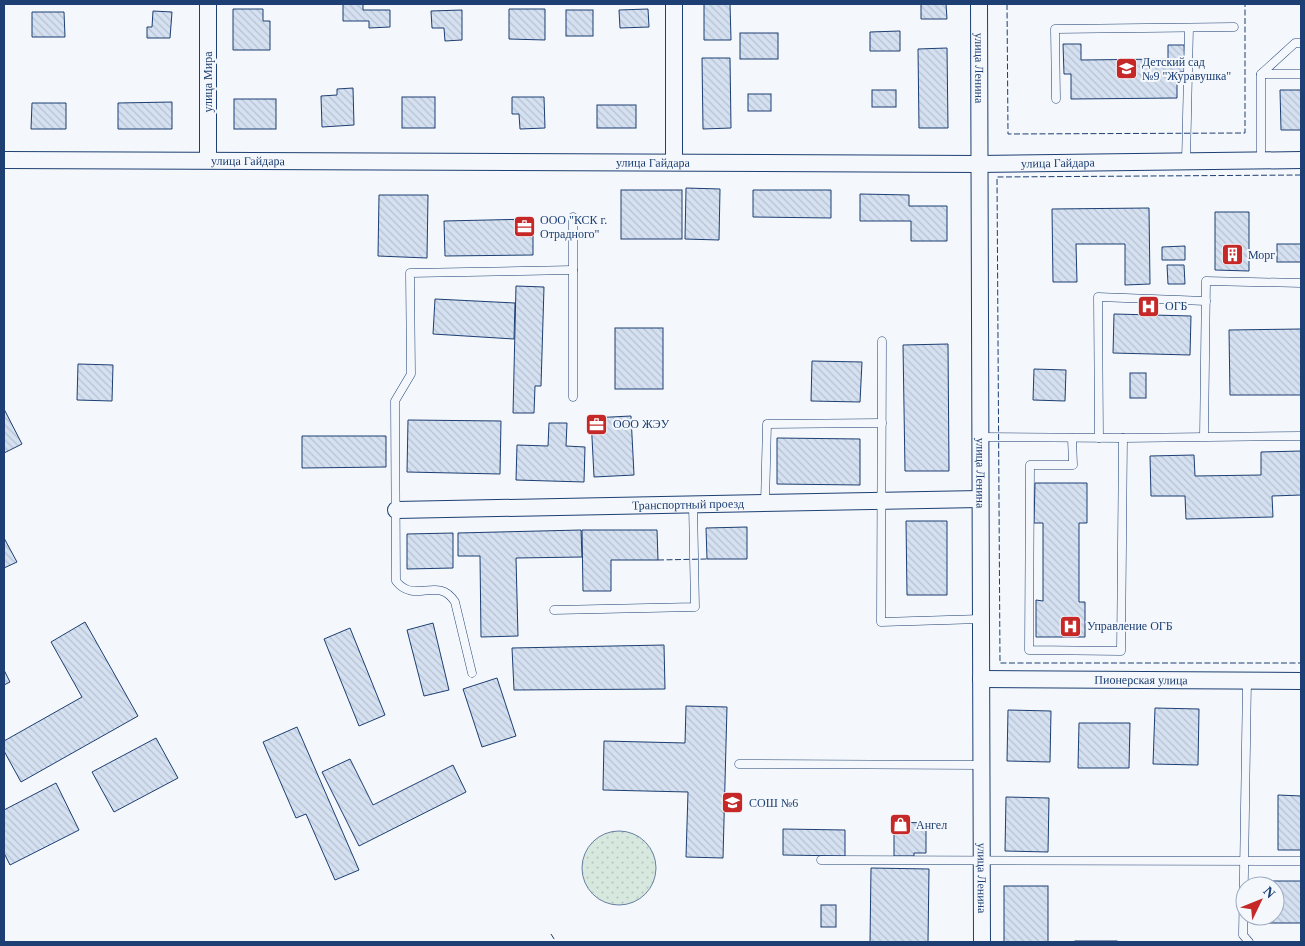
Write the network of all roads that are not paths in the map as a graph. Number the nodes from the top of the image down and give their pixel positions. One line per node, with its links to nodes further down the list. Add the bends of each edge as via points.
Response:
1 (208, 4): 10 (street, улица Мира)
2 (674, 4): 15 (street)
3 (979, 4): 16 (street, улица Ленина)
4 (1234, 27): 5 (lane)
5 (1189, 28): 9 (lane, via 1055,29); 14 (lane)
6 (1301, 43): 7 (lane, via 1295,43)
7 (1261, 74): 8 (lane); 12 (lane)
8 (1301, 74)
9 (1056, 99)
10 (208, 159): 11 (street, улица Гайдара); 15 (street, улица Гайдара)
11 (4, 160)
12 (1261, 160): 13 (street, улица Гайдара); 14 (street, улица Гайдара)
13 (1301, 160)
14 (1186, 161): 16 (street, улица Гайдара)
15 (674, 162): 16 (street, улица Гайдара)
16 (978, 164): 26 (street, улица Ленина)
17 (572, 217): 18 (lane)
18 (573, 270): 22 (lane); 34 (lane, via 410,273 411,374 395,402)
19 (1301, 283): 20 (lane, via 1206,281)
20 (1206, 301): 24 (lane); 28 (lane, via 1098,297)
21 (882, 341): 23 (lane)
22 (573, 397)
23 (882, 423): 31 (lane); 32 (lane, via 767,424)
24 (1204, 436): 25 (lane); 29 (lane)
25 (1301, 436)
26 (980, 437): 27 (lane); 30 (street, улица Ленина)
27 (1072, 438): 28 (lane); 29 (lane, via 1072,465 1030,465 1029,650 1121,651)
28 (1099, 438): 29 (lane)
29 (1123, 438)
30 (980, 499): 31 (street, Транспортный проезд); 36 (street, улица Ленина)
31 (882, 500): 32 (street, Транспортный проезд); 36 (lane, via 880,622)
32 (766, 503): 33 (street, Транспортный проезд)
33 (693, 504): 34 (street, Транспортный проезд); 35 (lane, via 695,607)
34 (396, 510): 37 (lane, via 396,581 402,589 449,593 455,602)
35 (554, 610)
36 (981, 619): 38 (street, улица Ленина)
37 (472, 673)
38 (981, 679): 39 (street, Пионерская улица); 42 (street, улица Ленина)
39 (1247, 680): 40 (street, Пионерская улица); 45 (lane)
40 (1301, 681)
41 (739, 764): 42 (lane)
42 (981, 765): 43 (street, улица Ленина)
43 (982, 859): 44 (lane); 45 (lane); 47 (street, улица Ленина)
44 (821, 860)
45 (1244, 861): 46 (lane); 48 (lane, via 1243,936)
46 (1301, 861)
47 (982, 942)
48 (1248, 942)

